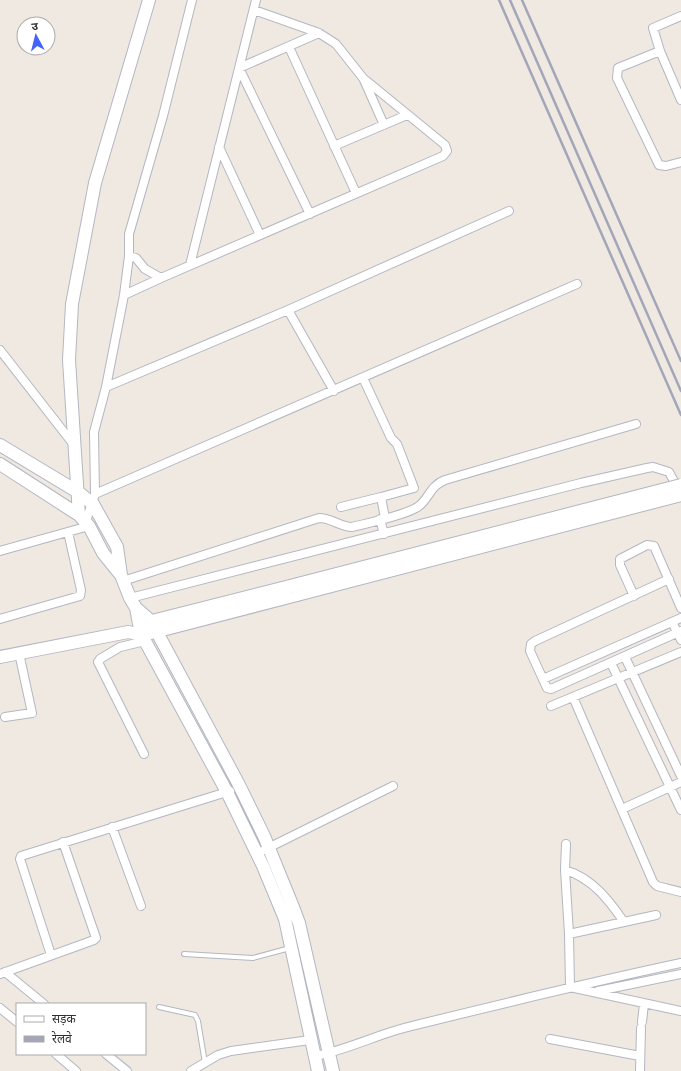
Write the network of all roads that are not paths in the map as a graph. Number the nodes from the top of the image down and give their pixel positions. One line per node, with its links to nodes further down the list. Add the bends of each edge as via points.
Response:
1 (149, 0): 33 (street, via 95,183 72,304 69,360)
2 (192, 0): 21 (street, via 129,234)
3 (256, 0): 4 (street)
4 (254, 10): 6 (street); 9 (street)
5 (681, 16): 8 (street, via 653,28)
6 (319, 33): 7 (street); 10 (street, via 336,44)
7 (290, 47): 9 (street); 14 (street)
8 (660, 51): 11 (street); 16 (street, via 618,68 617,78 659,165)
9 (239, 68): 15 (street); 19 (street)
10 (363, 78): 12 (street); 13 (street)
11 (681, 100)
12 (407, 115): 13 (street); 17 (street, via 445,145 446,153)
13 (384, 125): 14 (street)
14 (334, 146): 17 (street)
15 (219, 147): 20 (street); 22 (street)
16 (681, 162)
17 (356, 193): 19 (street)
18 (510, 211): 26 (street)
19 (310, 214): 20 (street)
20 (260, 235): 22 (street)
21 (129, 256): 23 (street, via 136,258 145,269); 25 (street)
22 (190, 265): 23 (street)
23 (161, 278): 25 (street)
24 (578, 284): 28 (street)
25 (124, 295): 29 (street)
26 (288, 310): 29 (street); 30 (street)
27 (0, 350): 33 (street)
28 (363, 378): 30 (street); 38 (street, via 391,438 397,444 414,488)
29 (106, 387): 39 (street, via 94,432)
30 (334, 391): 39 (street)
31 (636, 424): 41 (street, via 445,480 434,486 419,506)
32 (0, 445): 36 (street)
33 (76, 448): 36 (street)
34 (0, 464): 42 (street)
35 (681, 485): 48 (street, bridge)
36 (78, 492): 39 (street); 42 (street)
37 (681, 496): 44 (street, via 669,472 654,467 646,468); 48 (street, bridge)
38 (381, 497): 40 (street); 41 (street)
39 (94, 499): 42 (street); 46 (street, via 117,547)
40 (340, 507)
41 (382, 518): 44 (street); 46 (street, via 352,527 319,518)
42 (85, 521): 43 (street); 46 (street, via 103,553)
43 (68, 532): 45 (street); 53 (street, via 81,590 80,596)
44 (384, 534): 50 (street)
45 (0, 551)
46 (122, 578): 50 (street)
47 (669, 579): 49 (street); 49 (street, via 654,546 647,545 620,560); 51 (street)
48 (294, 590): 55 (street)
49 (634, 596): 66 (street, via 531,644 530,651)
50 (133, 603): 55 (street); 56 (street)
51 (681, 608)
52 (681, 618): 54 (street)
53 (0, 619)
54 (672, 622): 57 (street); 66 (street)
55 (154, 626): 56 (street); 75 (street)
56 (142, 633): 58 (street); 76 (street)
57 (680, 635): 61 (street)
58 (130, 638): 59 (street); 70 (street, via 98,662)
59 (19, 653): 62 (street); 69 (street, via 32,713)
60 (680, 654): 64 (street)
61 (625, 657): 63 (street); 64 (street)
62 (0, 658)
63 (612, 662): 65 (street); 66 (street, via 551,689 547,688)
64 (632, 672): 65 (street); 71 (street)
65 (619, 678): 67 (street); 74 (street)
66 (543, 680)
67 (572, 697): 68 (street); 77 (street)
68 (551, 706)
69 (5, 717)
70 (144, 754)
71 (681, 776)
72 (681, 782): 74 (street)
73 (392, 786): 82 (street)
74 (670, 787): 77 (street); 78 (street)
75 (241, 788): 76 (street); 82 (street)
76 (227, 792): 79 (street); 83 (street)
77 (622, 809): 85 (street, via 653,882 657,886)
78 (681, 810)
79 (112, 827): 80 (street); 86 (street)
80 (63, 842): 92 (street, via 24,854 20,859); 92 (street, via 97,935 94,940)
81 (566, 844): 84 (street)
82 (269, 848): 83 (street); 106 (street, via 297,916)
83 (257, 853): 90 (street, via 285,919)
84 (565, 870): 88 (street, via 576,873 591,883 610,902); 89 (street)
85 (681, 892)
86 (141, 906)
87 (656, 915): 88 (street)
88 (624, 922): 89 (street)
89 (569, 934): 96 (street)
90 (292, 947): 91 (lane, via 248,958); 105 (street)
91 (184, 954)
92 (51, 955): 94 (street)
93 (681, 963): 96 (street)
94 (2, 973): 98 (street)
95 (681, 974): 97 (street)
96 (570, 987): 97 (street); 106 (street, via 402,1029)
97 (596, 992): 99 (street)
98 (43, 1003)
99 (644, 1004): 102 (street); 110 (street)
100 (159, 1007): 111 (lane, via 195,1015)
101 (0, 1008): 103 (street)
102 (681, 1011)
103 (16, 1021)
104 (550, 1039): 110 (street)
105 (310, 1040): 109 (street); 111 (street, via 231,1051)
106 (329, 1053): 109 (street); 116 (street)
107 (57, 1055): 112 (street)
108 (107, 1055): 113 (street)
109 (315, 1056): 115 (street)
110 (640, 1056): 117 (street)
111 (205, 1063): 114 (street)
112 (76, 1071)
113 (127, 1071)
114 (191, 1071)
115 (318, 1071)
116 (333, 1071)
117 (640, 1071)

